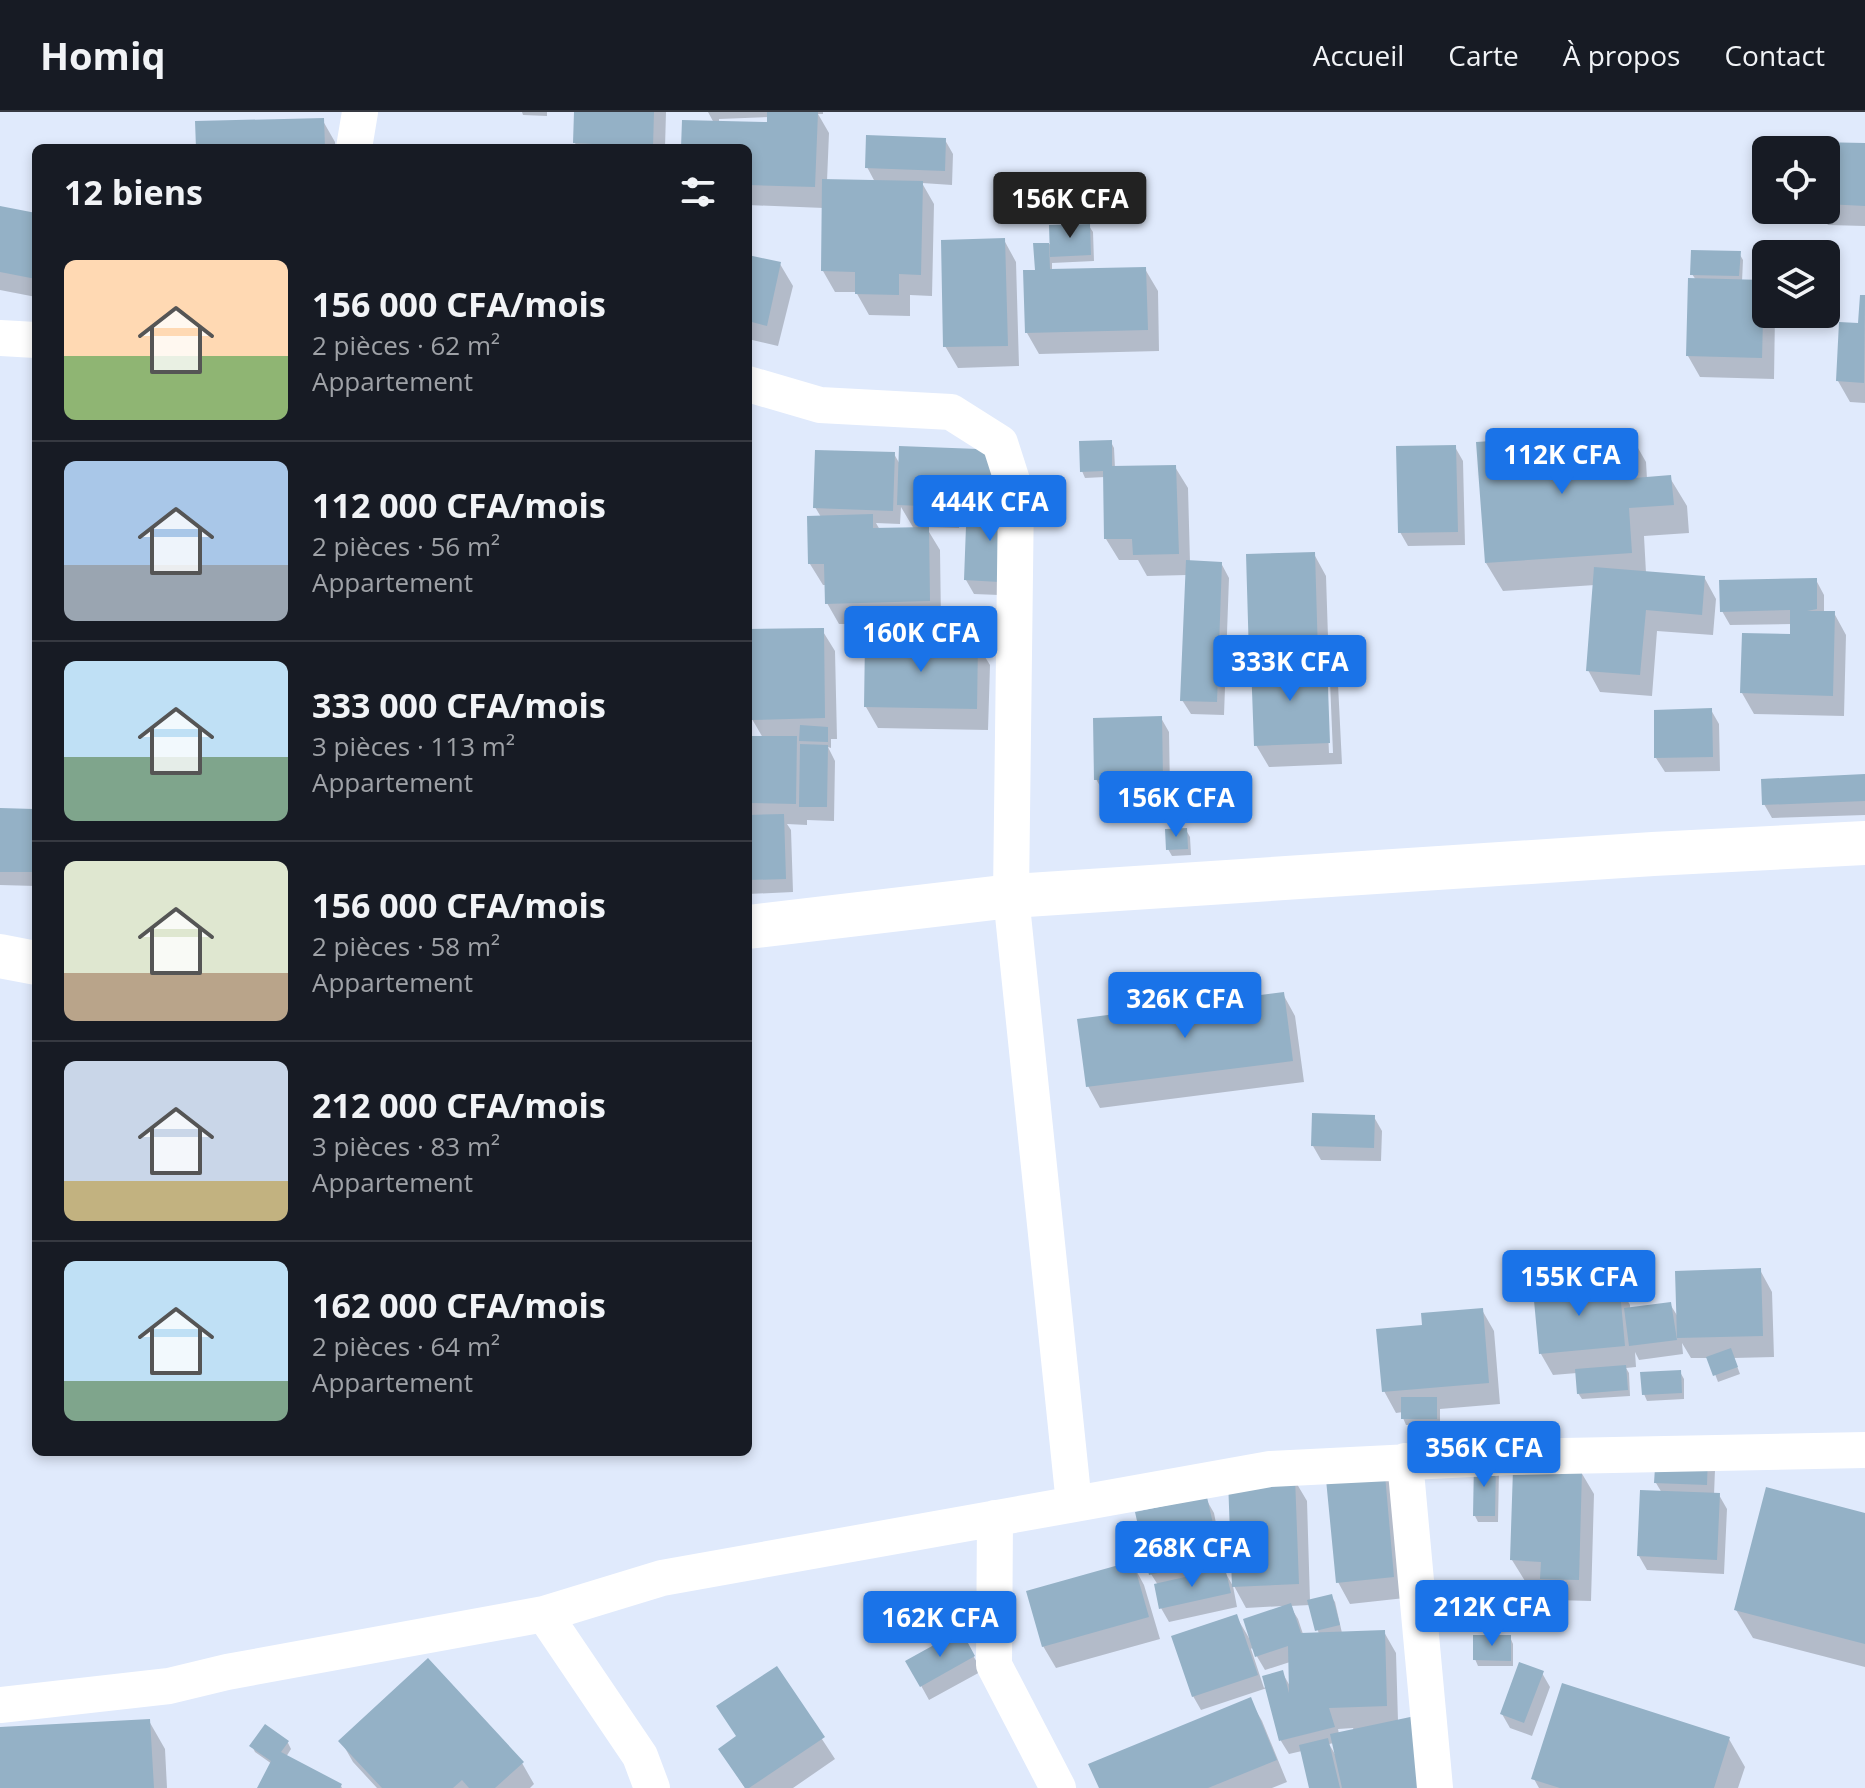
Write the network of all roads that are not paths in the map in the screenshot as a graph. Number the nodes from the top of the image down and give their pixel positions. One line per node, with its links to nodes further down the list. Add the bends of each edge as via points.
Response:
1 (360, 112): 2 (street)
2 (355, 144)
3 (0, 338): 4 (street)
4 (32, 340)
5 (752, 385): 7 (street, via 820,405 951,412 1000,443 1016,493)
6 (1865, 843): 7 (street)
7 (1011, 896): 8 (street); 13 (street)
8 (752, 927)
9 (0, 956): 10 (street)
10 (32, 962)
11 (1865, 1450): 12 (street)
12 (1405, 1461): 13 (street, via 1270,1469); 19 (street)
13 (1074, 1504): 14 (street)
14 (995, 1518): 15 (street, via 662,1578); 18 (street, via 994,1665)
15 (544, 1614): 16 (street, via 169,1686); 17 (street, via 640,1756)
16 (0, 1705)
17 (652, 1788)
18 (1058, 1788)
19 (1435, 1788)

